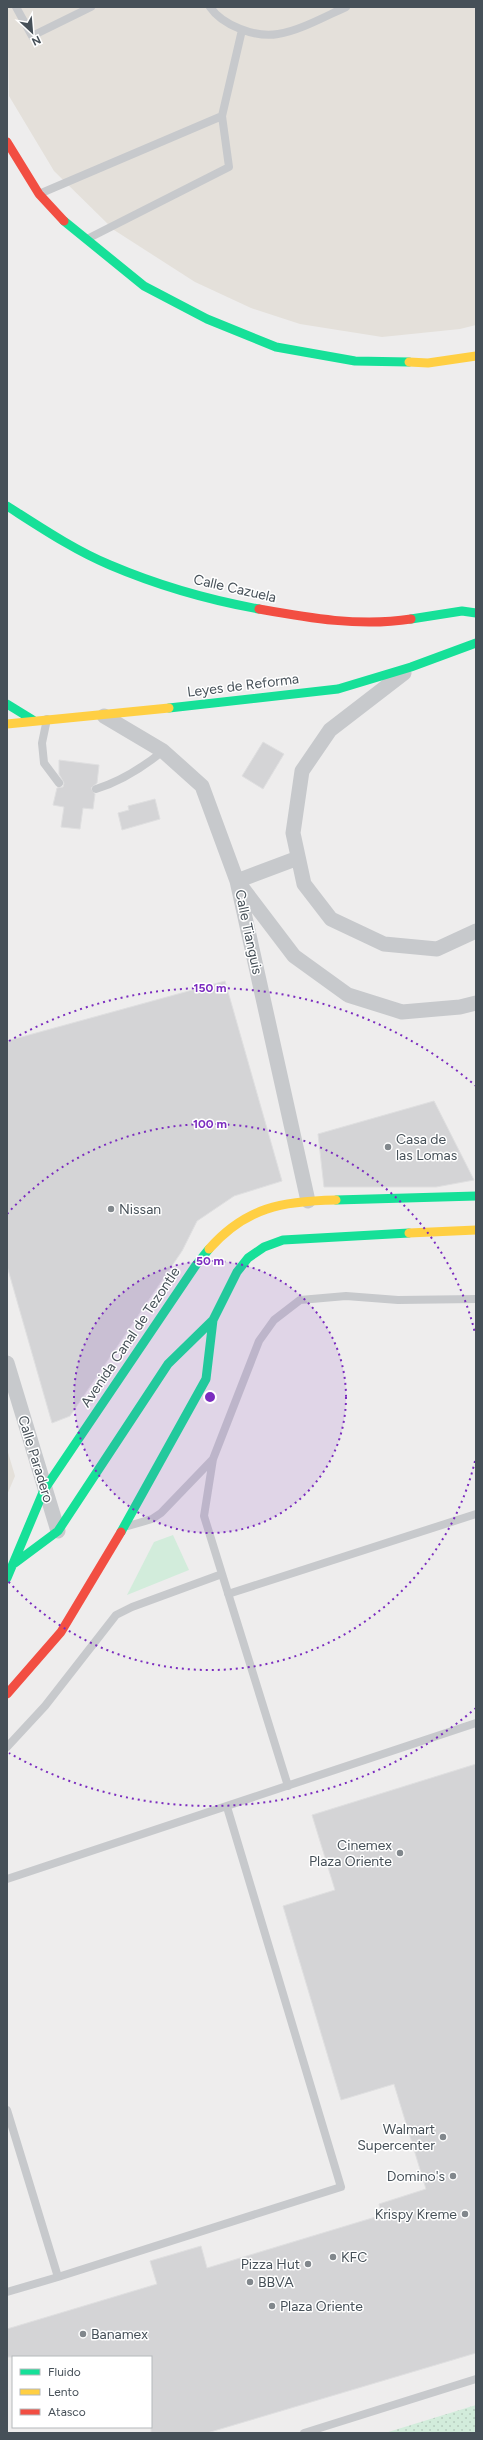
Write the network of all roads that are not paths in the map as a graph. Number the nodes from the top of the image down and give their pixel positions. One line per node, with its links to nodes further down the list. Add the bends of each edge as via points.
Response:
1 (16, 7): 2 (lane, via 32,36)
2 (91, 7)
3 (210, 7): 5 (lane, via 217,17)
4 (346, 7): 5 (lane, via 277,34)
5 (242, 30): 6 (lane)
6 (222, 116): 8 (lane); 9 (lane, via 229,167)
7 (7, 142): 8 (main road)
8 (39, 194): 9 (main road, via 60,218)
9 (85, 240): 10 (main road, via 144,286 208,319 276,347 355,361 428,363)
10 (476, 356)
11 (7, 506): 12 (main road, Calle Cazuela, via 52,535 109,565 170,587 249,607 325,621 394,622 462,611)
12 (476, 613)
13 (476, 643): 14 (main road, Leyes de Reforma)
14 (411, 667): 16 (main road, Leyes de Reforma, via 338,689); 23 (street, via 330,730 302,771 293,833)
15 (7, 704): 18 (main road)
16 (104, 716): 17 (main road, Leyes de Reforma); 20 (street, Calle Tianguis)
17 (47, 719): 18 (main road, Leyes de Reforma); 21 (lane, via 42,743 44,763)
18 (33, 720): 19 (main road, Leyes de Reforma)
19 (7, 724)
20 (163, 751): 22 (lane, via 140,769); 24 (street, Calle Tianguis, via 202,786)
21 (59, 783)
22 (96, 789)
23 (298, 858): 24 (street); 25 (street, via 304,884 332,919 384,944 437,949)
24 (237, 881): 26 (street, via 294,956 348,995 402,1012 460,1007); 28 (street, Calle Tianguis)
25 (476, 931)
26 (476, 1003)
27 (476, 1196): 28 (main road, Avenida Canal de Tezontle, via 434,1200)
28 (308, 1201): 34 (main road, Avenida Canal de Tezontle, via 273,1206 248,1216 222,1235 196,1265)
29 (476, 1230): 31 (main road, Avenida Canal de Tezontle, via 283,1240 264,1247 248,1258 237,1272)
30 (476, 1299): 33 (lane, via 398,1300 346,1296 300,1300 274,1320 259,1341)
31 (214, 1320): 36 (main road, Avenida Canal de Tezontle, via 206,1379); 37 (main road, Avenida Canal de Tezontle, via 168,1364)
32 (7, 1363): 34 (street, Calle Paradero)
33 (213, 1459): 36 (lane, via 161,1513 152,1519); 39 (lane, via 204,1516)
34 (44, 1490): 37 (street, Calle Paradero); 38 (main road, Avenida Canal de Tezontle)
35 (476, 1514): 41 (lane)
36 (124, 1527): 42 (main road, Avenida Canal de Tezontle, via 61,1632)
37 (58, 1531): 38 (main road, Avenida Canal de Tezontle)
38 (11, 1566): 40 (main road, Avenida Canal de Tezontle)
39 (222, 1574): 41 (lane); 44 (lane, via 132,1606 116,1615 45,1706)
40 (7, 1578)
41 (228, 1594): 45 (lane)
42 (7, 1694)
43 (476, 1723): 45 (lane)
44 (7, 1747)
45 (288, 1786): 46 (lane)
46 (227, 1807): 47 (lane); 49 (lane, via 341,2187)
47 (7, 1879)
48 (7, 2110): 49 (lane)
49 (58, 2277): 50 (lane)
50 (7, 2292)
51 (476, 2379): 52 (lane)
52 (304, 2433)

